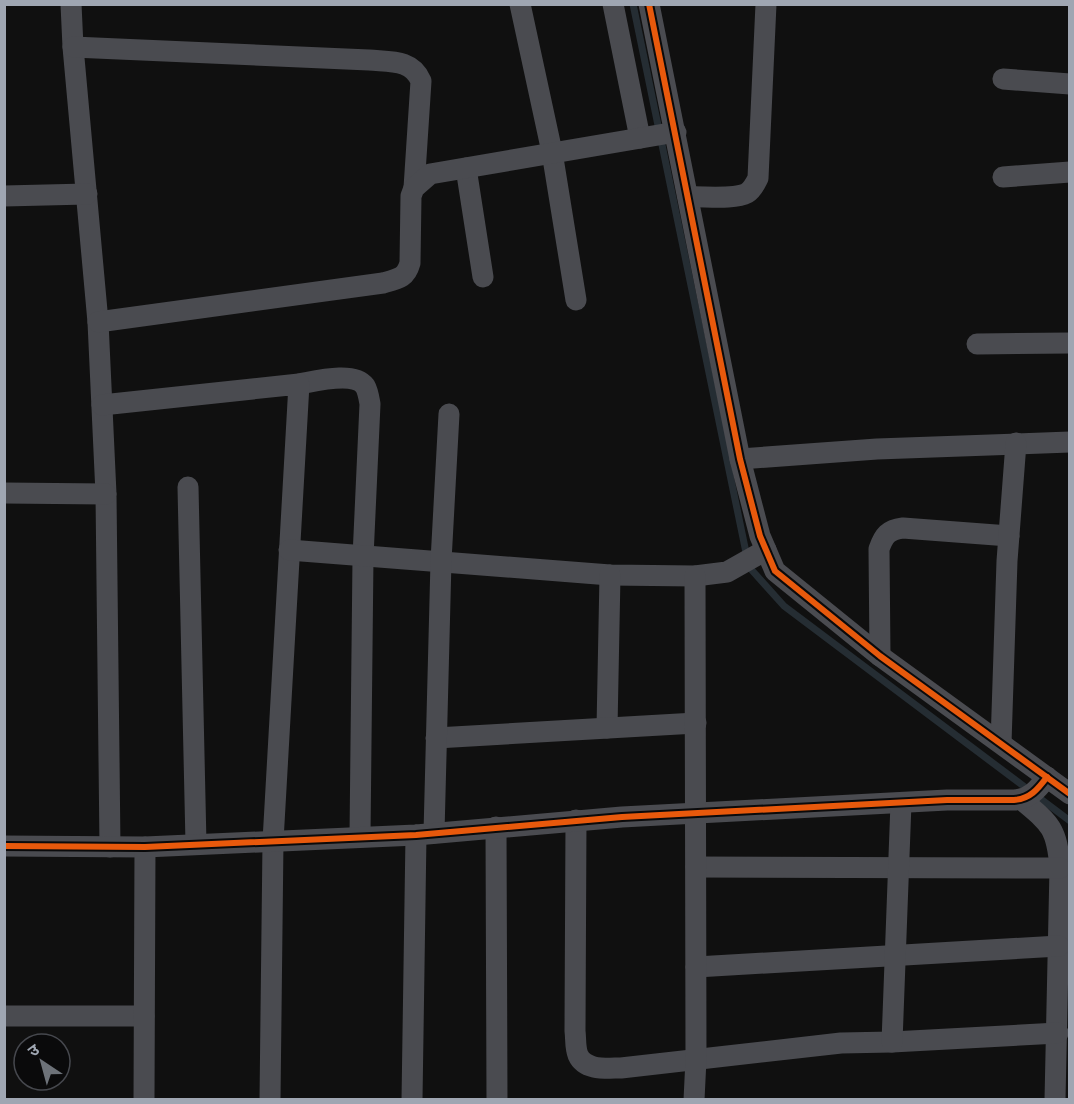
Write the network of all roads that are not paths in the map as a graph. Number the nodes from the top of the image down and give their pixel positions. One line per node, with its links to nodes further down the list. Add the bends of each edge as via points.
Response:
1 (71, 4): 6 (street)
2 (520, 4): 10 (street)
3 (613, 4): 9 (street)
4 (649, 4): 9 (street)
5 (766, 4): 17 (street, via 758,177 748,192 738,195)
6 (74, 47): 14 (street, via 369,60 411,66 422,81); 15 (street)
7 (1004, 80): 8 (street)
8 (1070, 84)
9 (658, 135): 10 (street); 17 (street)
10 (552, 152): 11 (street); 19 (street)
11 (466, 168): 14 (street, via 430,174); 18 (street)
12 (1070, 172): 13 (street)
13 (1003, 177)
14 (414, 188): 20 (street, via 410,263 402,278)
15 (87, 194): 16 (street); 20 (street)
16 (4, 196)
17 (688, 197): 28 (street)
18 (483, 277)
19 (576, 300)
20 (98, 322): 24 (street)
21 (1070, 343): 22 (street)
22 (977, 344)
23 (299, 384): 24 (street); 33 (street); 35 (street, via 354,379 364,384 368,393)
24 (102, 405): 31 (street)
25 (449, 414): 36 (street)
26 (1070, 442): 27 (street)
27 (1016, 443): 28 (street); 32 (street)
28 (740, 459): 34 (street)
29 (188, 487): 53 (street)
30 (4, 493): 31 (street)
31 (106, 494): 55 (street)
32 (1009, 536): 39 (street, via 903,528 884,536 879,549); 43 (street)
33 (290, 550): 35 (street); 52 (street)
34 (762, 553): 38 (street, via 736,569); 39 (street, via 775,571)
35 (363, 557): 36 (street); 51 (street)
36 (441, 561): 37 (street); 42 (street)
37 (610, 575): 38 (street); 41 (street)
38 (695, 576): 40 (street)
39 (880, 656): 43 (street)
40 (696, 723): 41 (street); 47 (street)
41 (607, 728): 42 (street)
42 (436, 738): 50 (street)
43 (1001, 743): 44 (street)
44 (1035, 789): 45 (street); 46 (street); 58 (street, via 1045,819 1055,833)
45 (1070, 794)
46 (901, 803): 47 (street); 59 (street)
47 (696, 813): 48 (street); 57 (street)
48 (576, 820): 49 (street); 68 (street, via 578,1055 594,1067 621,1068)
49 (496, 827): 50 (street); 72 (street)
50 (425, 834): 51 (street); 71 (street)
51 (360, 836): 52 (street)
52 (273, 841): 53 (street); 70 (street)
53 (196, 844): 56 (street)
54 (4, 846): 55 (street)
55 (110, 847): 56 (street)
56 (145, 847): 65 (street)
57 (696, 867): 59 (street); 63 (street)
58 (1060, 868): 59 (street); 60 (street)
59 (898, 869): 62 (street)
60 (1064, 915): 61 (street)
61 (1059, 946): 62 (street); 66 (street)
62 (895, 955): 63 (street); 67 (street)
63 (696, 967): 68 (street)
64 (4, 1016): 65 (street)
65 (144, 1016): 69 (street)
66 (1058, 1033): 67 (street); 74 (street)
67 (892, 1042): 68 (street, via 841,1042)
68 (696, 1059): 73 (street)
69 (144, 1100)
70 (270, 1100)
71 (412, 1100)
72 (498, 1100)
73 (694, 1100)
74 (1055, 1100)

